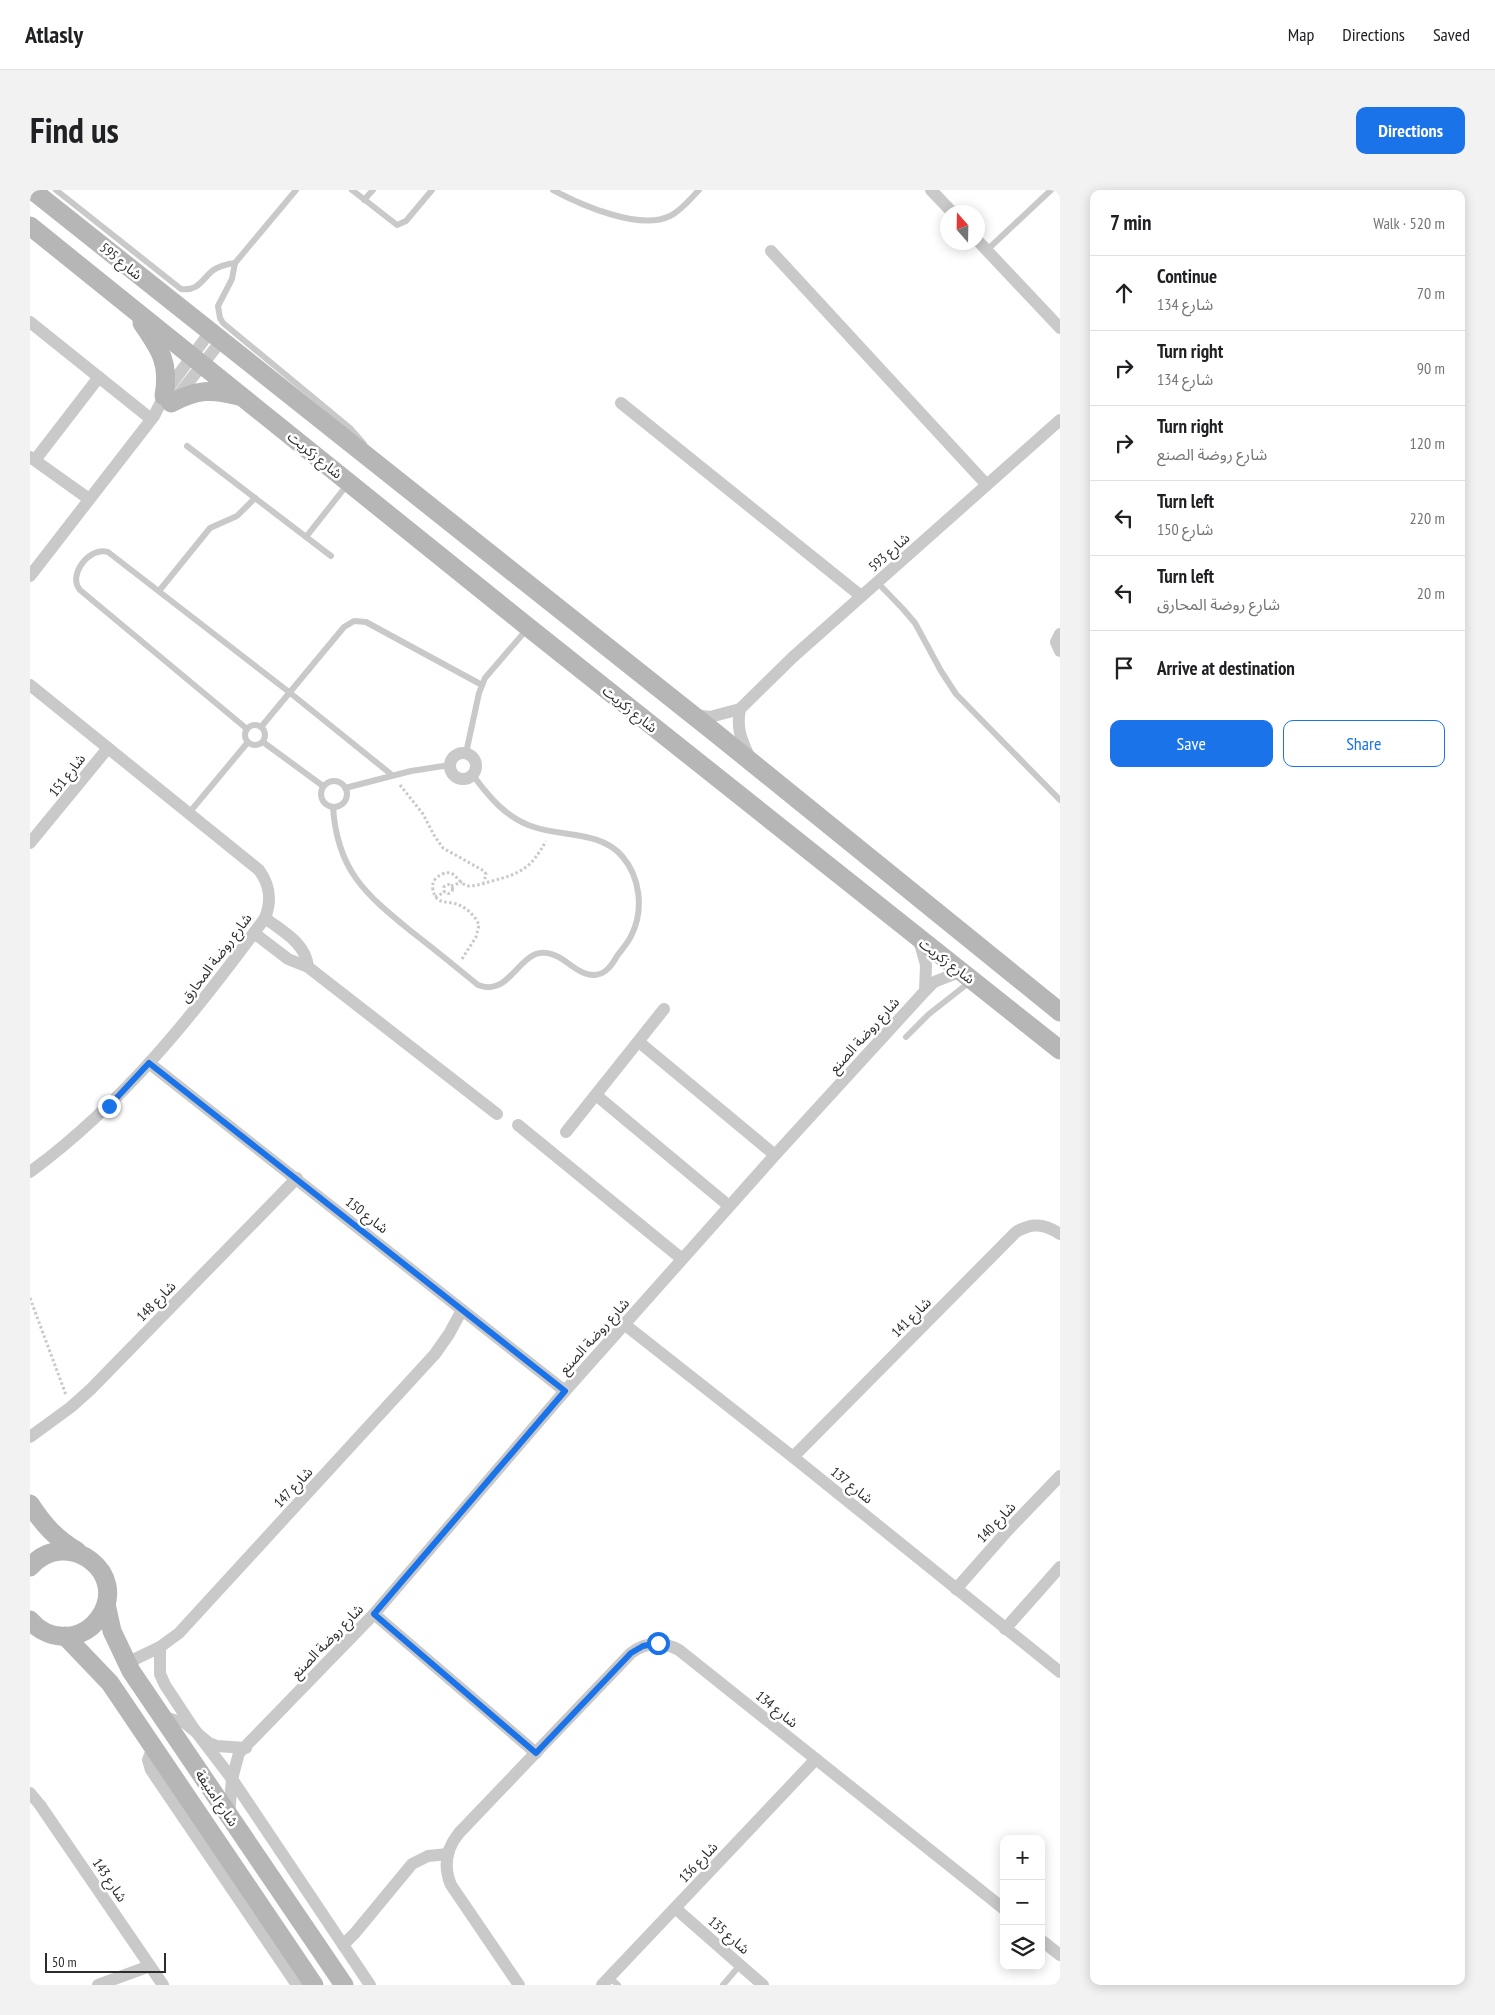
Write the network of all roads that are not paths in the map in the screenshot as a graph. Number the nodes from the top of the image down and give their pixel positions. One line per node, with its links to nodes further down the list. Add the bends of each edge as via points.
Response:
1 (32, 190): 21 (street, شارع 595)
2 (56, 190): 17 (lane, via 181,289 193,289 222,265)
3 (296, 190): 17 (lane)
4 (352, 190): 11 (lane)
5 (373, 190): 11 (lane)
6 (432, 190): 11 (lane, via 401,225 392,223)
7 (553, 190): 8 (lane, via 598,210 654,221 681,209)
8 (699, 190)
9 (931, 190): 12 (street)
10 (1051, 190): 14 (lane)
11 (364, 200)
12 (945, 205)
13 (30, 226): 18 (street, شارع زكريت)
14 (985, 244)
15 (985, 249): 20 (street)
16 (772, 251): 33 (street)
17 (235, 263): 31 (lane, via 232,278 218,306 223,323 358,436)
18 (132, 307): 22 (street, شارع زكريت); 25 (street, via 164,362)
19 (30, 322): 23 (street)
20 (1059, 325)
21 (215, 336): 22 (street); 31 (street)
22 (198, 360): 24 (street, شارع زكريت); 25 (street)
23 (99, 377): 27 (street); 30 (street)
24 (243, 397): 25 (street, via 213,390); 32 (street, شارع زكريت)
25 (168, 399): 27 (street)
26 (621, 403): 41 (street)
27 (153, 417): 35 (street)
28 (1060, 420): 33 (street, شارع 593)
29 (187, 446): 34 (lane)
30 (32, 458): 35 (street)
31 (373, 462): 49 (street)
32 (349, 483): 36 (lane); 42 (street, شارع زكريت)
33 (986, 484): 39 (street, شارع 593)
34 (255, 498): 36 (lane); 40 (lane, via 237,516 210,528)
35 (89, 499): 38 (street)
36 (306, 537): 37 (lane)
37 (331, 556)
38 (30, 576)
39 (877, 582): 41 (street, شارع 593); 62 (lane, via 915,624 956,694)
40 (159, 592): 47 (lane); 51 (lane, via 104,550 90,556 77,571 75,579 80,590)
41 (861, 596): 48 (street, شارع 593)
42 (528, 627): 45 (lane); 68 (street, شارع زكريت)
43 (1060, 634): 44 (street, via 1056,642)
44 (1060, 651)
45 (482, 685): 47 (lane, via 360,620 344,627); 55 (lane)
46 (30, 686): 54 (street, شارع روضة المحارق)
47 (289, 692): 50 (lane); 59 (lane)
48 (740, 709): 49 (street, via 710,717); 56 (street, via 739,730)
49 (692, 715): 56 (street)
50 (260, 727): 51 (lane, via 256,725); 53 (lane, via 265,734)
51 (247, 729): 52 (lane, via 245,738)
52 (248, 742): 53 (lane, via 255,746); 64 (lane)
53 (263, 742): 60 (lane)
54 (108, 748): 64 (street, شارع روضة المحارق); 65 (street, شارع 151)
55 (466, 753): 57 (street, via 455,755); 58 (street, via 474,760)
56 (751, 762): 73 (street)
57 (450, 765): 58 (street, via 458,777); 59 (lane)
58 (472, 774): 63 (lane, via 490,799 509,815 533,827 574,834 609,846 629,865 635,876 639,902 636,924 609,968 596,975 583,973 546,952 531,956 505,981 492,988 478,985 378,905 359,885 340,848)
59 (392, 775): 61 (lane)
60 (323, 786): 61 (lane, via 337,782); 63 (lane, via 323,802)
61 (345, 788): 63 (lane, via 346,798)
62 (1060, 800)
63 (332, 807)
64 (189, 813): 66 (street, شارع روضة المحارق, via 264,877 270,902)
65 (30, 843)
66 (265, 918): 67 (street, شارع روضة المحارق); 69 (street, via 299,944 306,955)
67 (254, 933): 69 (street, via 288,960); 77 (street, شارع روضة المحارق, via 203,1001)
68 (920, 940): 70 (street, شارع زكريت); 71 (street, via 926,965)
69 (308, 967): 79 (street)
70 (967, 976): 71 (street, شارع روضة الصنع, via 934,982); 74 (lane); 76 (street, شارع زكريت)
71 (925, 990): 82 (street, شارع روضة الصنع)
72 (664, 1009): 75 (street)
73 (1060, 1012)
74 (906, 1037)
75 (638, 1042): 78 (street); 82 (street)
76 (1060, 1050)
77 (149, 1063): 83 (street, شارع روضة المحارق, via 77,1136); 84 (street, شارع 150)
78 (596, 1095): 81 (street); 85 (street)
79 (497, 1114)
80 (518, 1125): 87 (street)
81 (566, 1132)
82 (775, 1155): 85 (street, شارع روضة الصنع)
83 (30, 1172)
84 (297, 1178): 88 (street, شارع 150); 91 (street, شارع 148, via 91,1389)
85 (730, 1206): 87 (street, شارع روضة الصنع)
86 (1060, 1234): 92 (street, شارع 141, via 1038,1225 1016,1232)
87 (682, 1259): 89 (street, شارع روضة الصنع)
88 (462, 1310): 90 (street, شارع 150); 105 (street, شارع 147, via 435,1354 179,1633)
89 (624, 1324): 90 (street, شارع روضة الصنع); 92 (street, شارع 137)
90 (565, 1391): 100 (street, شارع روضة الصنع)
91 (30, 1437)
92 (793, 1457): 98 (street, شارع 137)
93 (1060, 1476): 98 (street, شارع 140)
94 (30, 1504): 95 (street, شارع امنيفة, via 56,1537)
95 (80, 1553): 96 (street, via 52,1552); 99 (street, شارع امنيفة, via 103,1573 108,1593)
96 (30, 1567)
97 (1059, 1571): 102 (street)
98 (956, 1589): 102 (street, شارع 137)
99 (106, 1604): 104 (street, via 91,1627); 106 (street, شارع امنيفة, via 112,1631)
100 (374, 1614): 111 (street, شارع روضة الصنع); 112 (street)
101 (30, 1620): 103 (street)
102 (1006, 1628): 107 (street, شارع 137)
103 (38, 1634): 104 (street)
104 (65, 1636): 110 (street, شارع امنيفة, via 110,1683)
105 (160, 1648): 106 (street, شارع 147); 109 (street, via 162,1679)
106 (127, 1663): 108 (street, شارع امنيفة)
107 (1060, 1672)
108 (160, 1716): 109 (street); 116 (street, شارع امنيفة)
109 (194, 1729): 111 (street, via 216,1746); 114 (street)
110 (153, 1747): 128 (street, via 148,1760 151,1770); 129 (street, شارع امنيفة)
111 (246, 1748): 114 (street, شارع روضة الصنع, via 239,1754)
112 (536, 1753): 113 (street, شارع 134, via 631,1653 658,1643 679,1650); 117 (street, شارع 134, via 460,1833)
113 (816, 1759): 118 (street, شارع 134); 119 (street, شارع 136)
114 (232, 1779): 116 (street, شارع روضة الصنع); 121 (street)
115 (30, 1793): 124 (street, شارع 143)
116 (229, 1816): 130 (street, شارع امنيفة)
117 (448, 1854): 121 (street, via 428,1856 412,1864); 132 (street, via 447,1870 451,1884)
118 (1000, 1907)
119 (675, 1908): 123 (street, شارع 135); 125 (street, شارع 136)
120 (1045, 1943): 122 (street)
121 (343, 1945): 131 (street)
122 (1060, 1954)
123 (740, 1965): 133 (lane); 134 (street, شارع 135)
124 (150, 1966): 126 (street); 127 (street, شارع 143)
125 (610, 1982)
126 (98, 1985)
127 (163, 1985)
128 (297, 1985)
129 (314, 1985)
130 (344, 1985)
131 (370, 1985)
132 (519, 1985)
133 (723, 1985)
134 (764, 1985)

